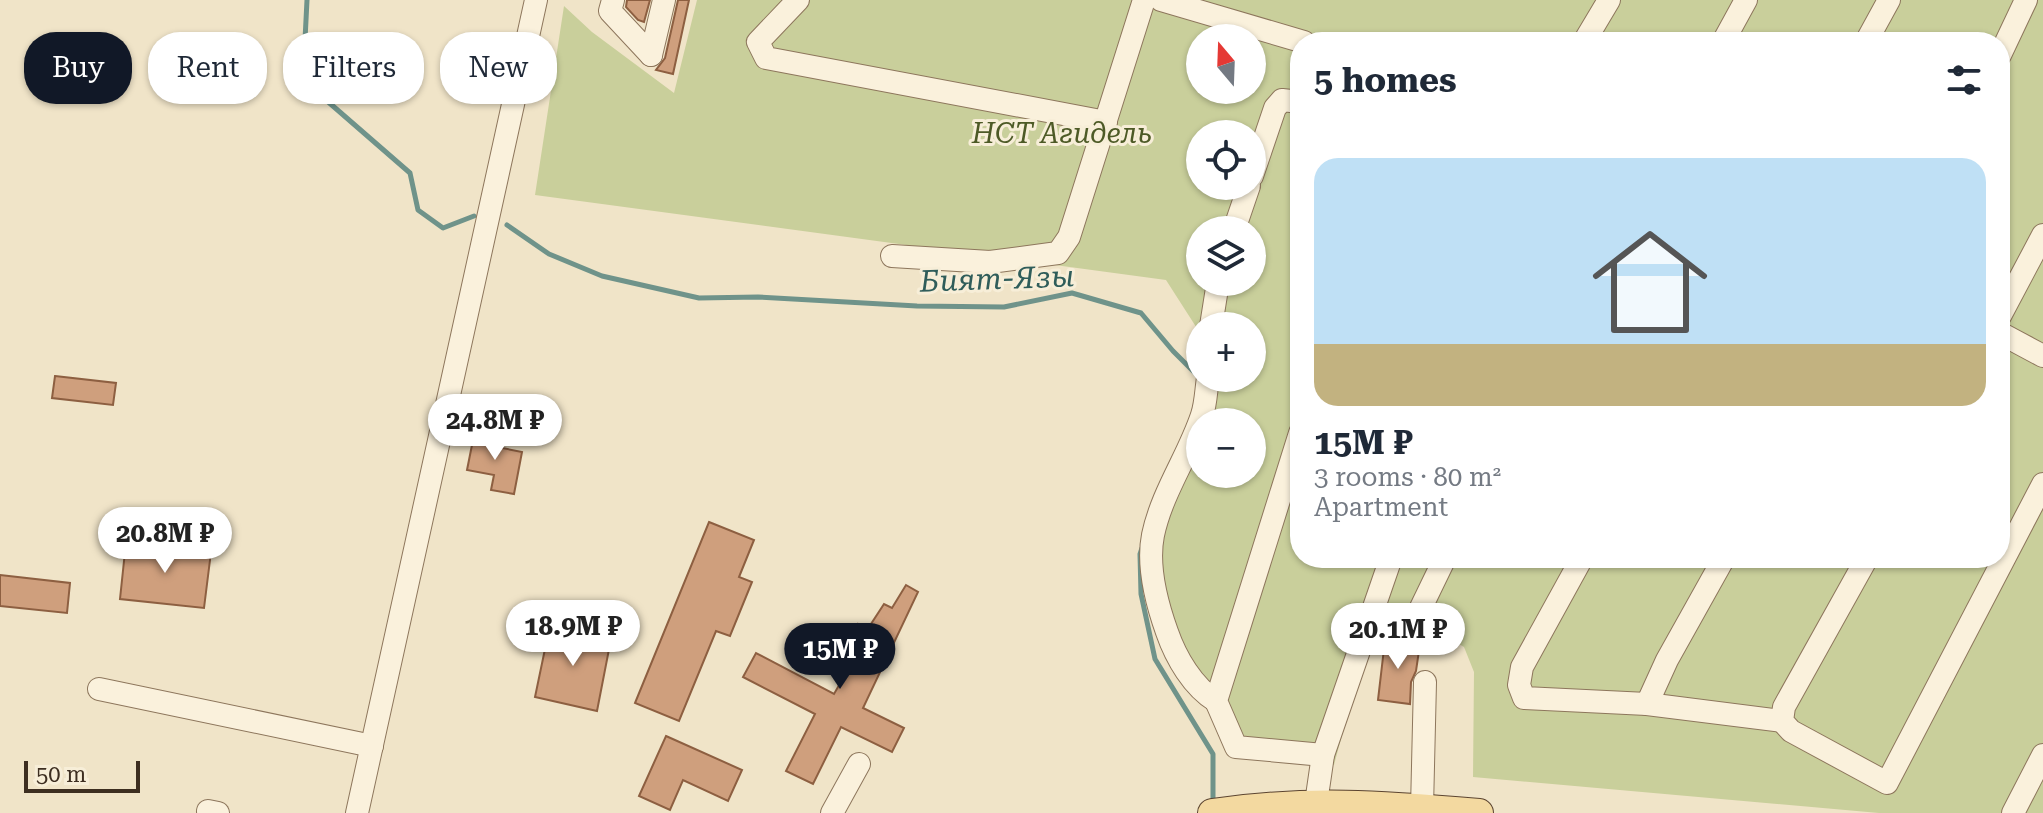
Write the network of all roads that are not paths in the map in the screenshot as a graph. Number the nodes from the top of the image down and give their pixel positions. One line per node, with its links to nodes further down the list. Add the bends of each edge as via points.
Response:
1 (536, 0): 40 (street)
2 (613, 0): 3 (street, via 610,11 651,55)
3 (664, 0)
4 (798, 0): 17 (street, via 758,42 766,58)
5 (1144, 0): 17 (street)
6 (1161, 0): 15 (street)
7 (1609, 0): 11 (street)
8 (1746, 0): 12 (street)
9 (1889, 0): 13 (street)
10 (2026, 0): 14 (street)
11 (1590, 32)
12 (1728, 32)
13 (1871, 32)
14 (2010, 34)
15 (1290, 38)
16 (1290, 101): 18 (street, via 1282,100 1275,108)
17 (1106, 122): 20 (street, via 1069,237 1058,253 990,262)
18 (1266, 135)
19 (2043, 235): 21 (street)
20 (892, 256)
21 (2010, 297)
22 (2010, 338): 23 (street)
23 (2043, 356)
24 (1206, 392): 37 (street, via 1203,413 1153,536 1152,566 1175,653)
25 (1290, 465): 37 (street)
26 (2043, 484): 27 (street)
27 (2010, 547)
28 (1388, 568): 34 (street)
29 (1440, 568): 34 (street, via 1415,620)
30 (1576, 568): 38 (street, via 1522,667 1519,685 1524,698)
31 (1718, 568): 38 (street)
32 (1861, 568): 39 (street, via 1784,707)
33 (1999, 568): 39 (street, via 1887,783 1791,731)
34 (1372, 614): 41 (street)
35 (1425, 682): 46 (street)
36 (99, 689): 40 (street)
37 (1216, 701): 41 (street, via 1236,747)
38 (1647, 704): 39 (street)
39 (1782, 721)
40 (372, 746): 47 (street)
41 (1323, 755): 44 (street)
42 (2043, 755): 51 (street)
43 (859, 764): 48 (street)
44 (1316, 803): 45 (main road); 49 (main road)
45 (1358, 808): 46 (main road)
46 (1422, 808): 50 (main road)
47 (357, 813)
48 (832, 813)
49 (1212, 813)
50 (1479, 813)
51 (2013, 813)

